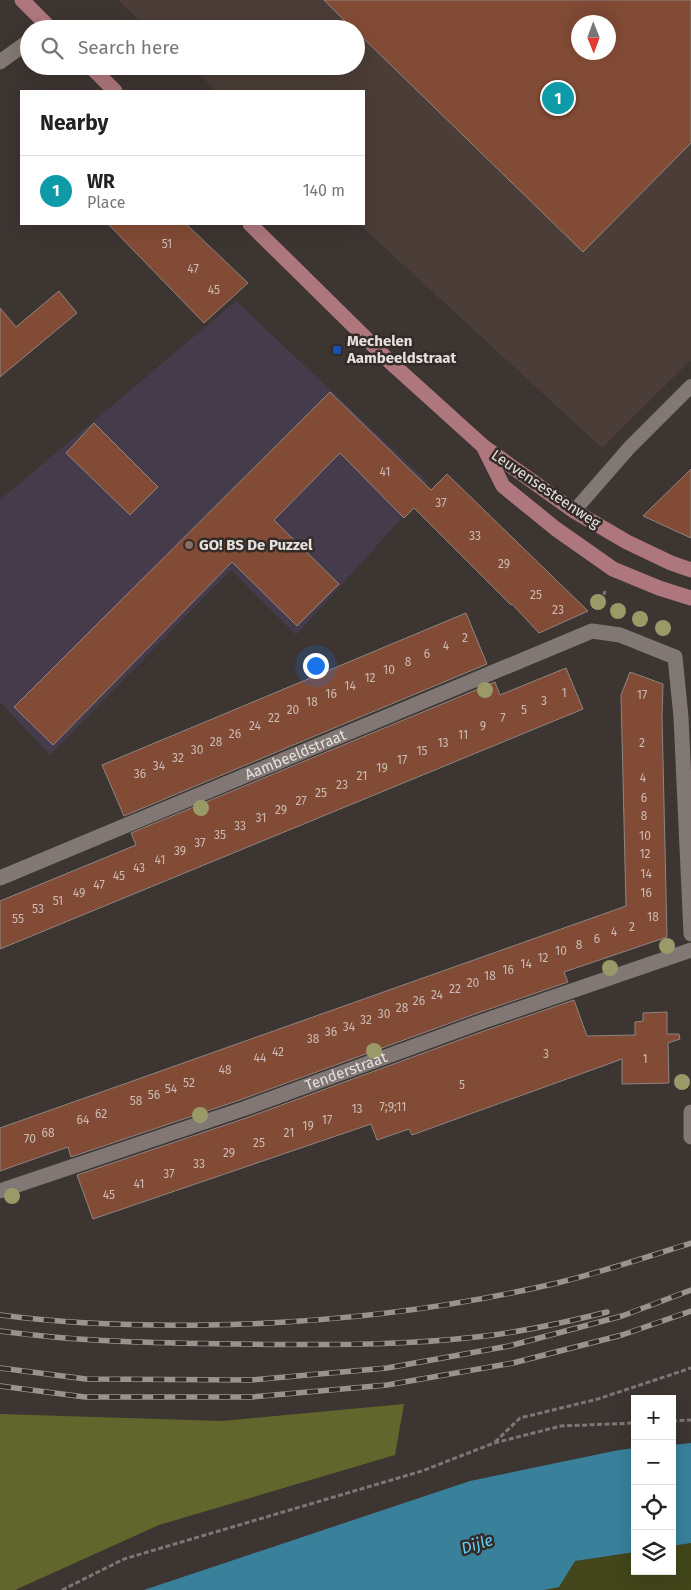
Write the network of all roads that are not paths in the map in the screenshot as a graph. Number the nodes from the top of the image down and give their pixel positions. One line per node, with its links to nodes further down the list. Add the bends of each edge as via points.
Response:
1 (22, 0): 2 (main road)
2 (41, 20)
3 (20, 48): 4 (street)
4 (0, 62)
5 (99, 75): 6 (main road)
6 (114, 90)
7 (251, 225): 9 (main road, Leuvensesteenweg, via 388,361)
8 (691, 386): 10 (lane)
9 (483, 446): 10 (main road, Leuvensesteenweg); 12 (main road, Leuvensesteenweg, via 503,486 556,529 613,569)
10 (574, 511): 11 (main road, Leuvensesteenweg, via 627,542)
11 (691, 570)
12 (691, 598)
13 (0, 878): 14 (street, Aambeeldstraat, via 592,631 620,635 675,658 681,717)
14 (691, 934)
15 (691, 950): 18 (street, Tenderstraat, via 243,1109)
16 (691, 1112): 17 (street)
17 (691, 1137)
18 (0, 1191)

